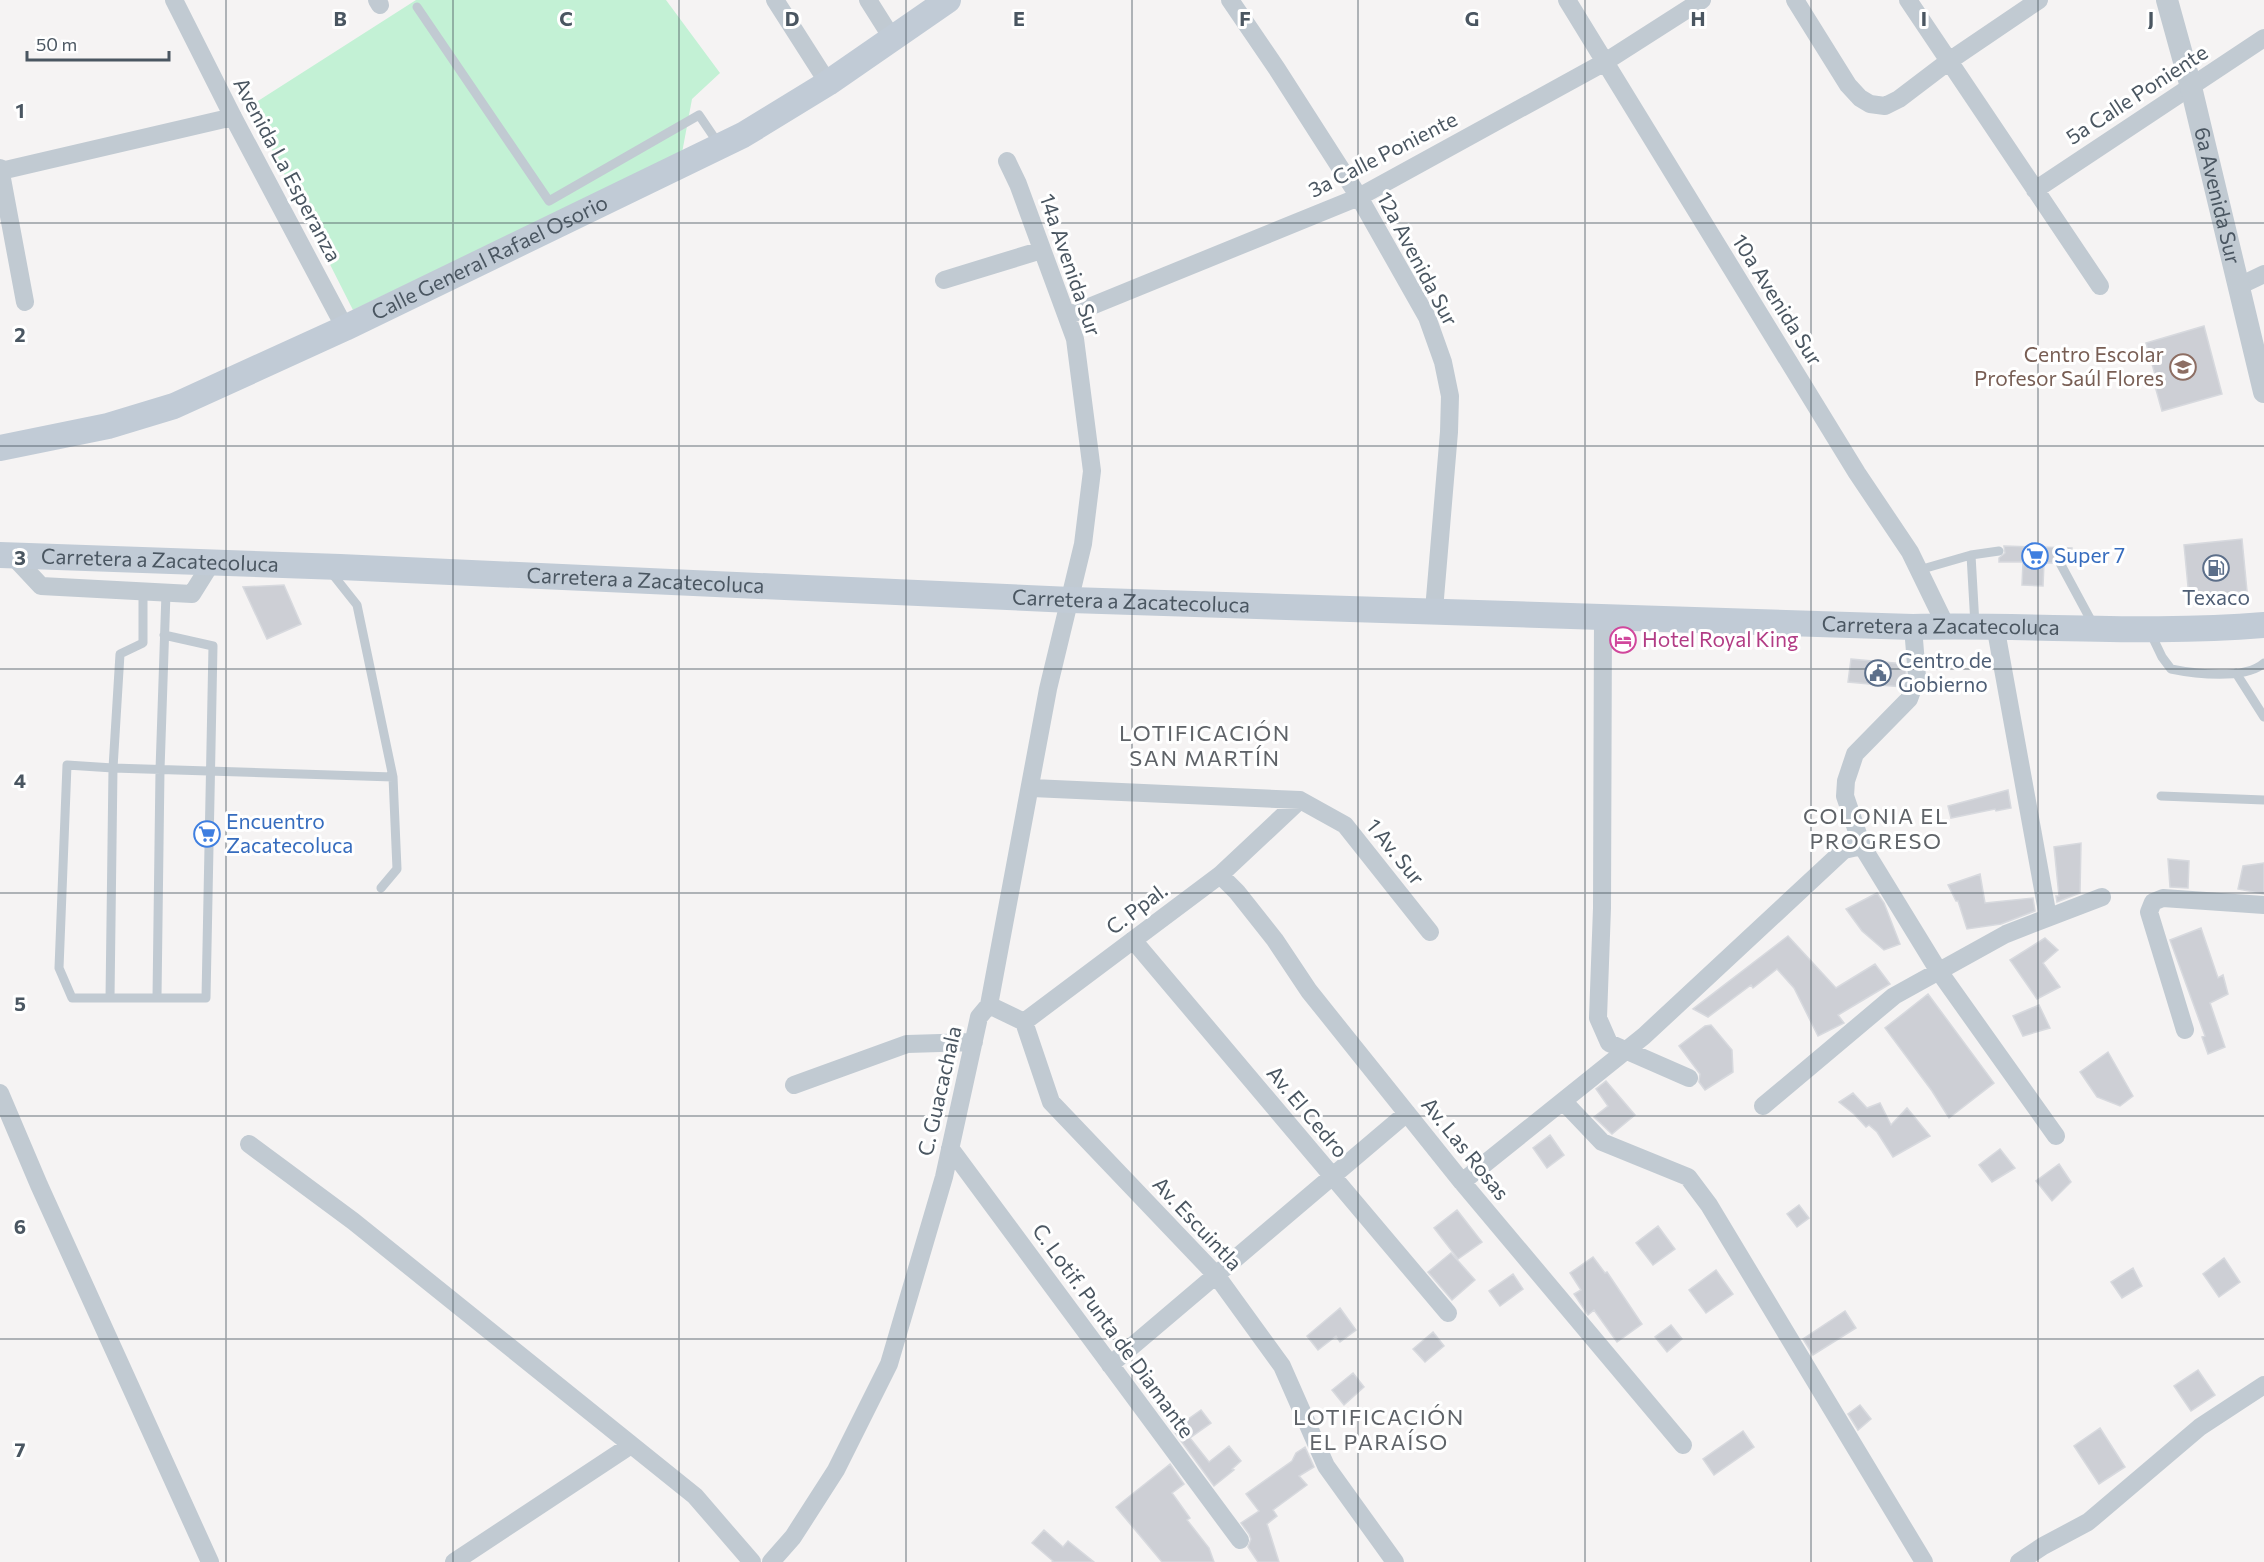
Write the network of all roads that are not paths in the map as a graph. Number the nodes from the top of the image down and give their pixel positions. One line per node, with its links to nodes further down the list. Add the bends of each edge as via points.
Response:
1 (174, 0): 19 (street, Avenida La Esperanza)
2 (775, 0): 17 (street)
3 (868, 0): 13 (street)
4 (948, 0): 13 (main road, Calle General Rafael Osorio)
5 (1230, 0): 24 (street, 12a Avenida Sur)
6 (1567, 0): 16 (street, 10a Avenida Sur)
7 (1702, 0): 16 (street, 3a Calle Poniente)
8 (1795, 0): 15 (street, via 1848,85 1870,104 1885,106 1899,99)
9 (1908, 0): 15 (street)
10 (2040, 0): 15 (street)
11 (2167, 0): 18 (street, 6a Avenida Sur)
12 (417, 8): 20 (lane, via 549,201 699,115)
13 (892, 38): 17 (main road, Calle General Rafael Osorio)
14 (2264, 38): 18 (street, 5a Calle Poniente)
15 (1949, 61): 23 (street)
16 (1605, 62): 24 (street, 3a Calle Poniente); 41 (street, 10a Avenida Sur)
17 (828, 83): 20 (main road, Calle General Rafael Osorio)
18 (2191, 87): 23 (street, 5a Calle Poniente); 29 (street, 6a Avenida Sur)
19 (232, 117): 22 (street); 32 (street, Avenida La Esperanza)
20 (720, 146): 32 (main road, Calle General Rafael Osorio)
21 (1007, 161): 25 (street, 14a Avenida Sur)
22 (0, 169): 30 (street)
23 (2035, 190): 28 (street)
24 (1359, 197): 31 (street, 3a Calle Poniente); 45 (street, 12a Avenida Sur, via 1427,317 1450,396)
25 (1042, 250): 27 (street); 31 (street, 14a Avenida Sur)
26 (2264, 274): 29 (street)
27 (944, 280)
28 (2100, 286)
29 (2239, 286): 33 (street, 6a Avenida Sur)
30 (25, 302)
31 (1067, 316): 44 (street, 14a Avenida Sur, via 1075,339 1092,471)
32 (345, 328): 34 (main road, Calle General Rafael Osorio, via 174,406 108,426)
33 (2264, 392)
34 (0, 448)
35 (1999, 551): 37 (lane)
36 (6, 555): 38 (main road, Carretera a Zacatecoluca); 42 (street, via 41,586)
37 (1971, 555): 41 (lane); 47 (lane)
38 (212, 562): 40 (main road, Carretera a Zacatecoluca); 43 (street, via 192,594)
39 (2060, 563): 51 (lane)
40 (327, 566): 44 (main road, Carretera a Zacatecoluca); 60 (lane, via 357,605)
41 (1919, 570): 49 (street, 10a Avenida Sur)
42 (143, 591): 43 (street); 57 (lane, via 143,643 120,654)
43 (166, 593): 53 (lane)
44 (1071, 600): 45 (main road, Carretera a Zacatecoluca); 61 (street, C. Guacachala, via 1048,689)
45 (1434, 610): 46 (main road, Carretera a Zacatecoluca)
46 (1603, 616): 50 (main road, Carretera a Zacatecoluca); 80 (street, via 1598,1018 1609,1043)
47 (1985, 625): 49 (main road, Carretera a Zacatecoluca); 51 (main road, Carretera a Zacatecoluca); 70 (street)
48 (2264, 625): 52 (main road, Carretera a Zacatecoluca)
49 (1946, 626): 50 (main road, Carretera a Zacatecoluca)
50 (1913, 627): 65 (street, via 1917,677 1910,699 1862,745 1846,781 1845,796)
51 (2095, 628): 52 (main road, Carretera a Zacatecoluca)
52 (2149, 630): 55 (lane, via 2171,669)
53 (164, 635): 58 (lane); 59 (lane, via 213,646)
54 (2264, 663): 55 (lane)
55 (2236, 673): 56 (lane)
56 (2264, 717)
57 (113, 768): 58 (lane); 75 (lane); 75 (lane, via 67,765 59,968 72,998)
58 (160, 770): 59 (lane); 74 (lane)
59 (211, 772): 60 (lane); 74 (lane, via 206,998)
60 (393, 777): 67 (lane, via 396,869)
61 (1032, 788): 63 (street, 1 Av. Sur); 76 (street, C. Guacachala)
62 (2161, 796): 64 (lane)
63 (1300, 800): 66 (street, C. Ppal.); 71 (street, 1 Av. Sur, via 1345,825)
64 (2264, 800)
65 (1862, 846): 73 (street); 80 (street, via 1844,850)
66 (1220, 875): 72 (street, C. Ppal.); 86 (street, Av. Las Rosas, via 1269,932 1309,991)
67 (381, 888)
68 (2102, 897): 70 (street)
69 (2263, 908): 78 (street, via 2163,898 2153,902 2150,912)
70 (2048, 917): 73 (street)
71 (1430, 932)
72 (1132, 940): 77 (street, C. Ppal.); 90 (street, Av. El Cedro)
73 (1938, 970): 85 (street, via 1894,996); 87 (street)
74 (157, 997): 75 (lane)
75 (110, 998)
76 (989, 1005): 77 (street); 79 (street, C. Guacachala, via 980,1017)
77 (1024, 1022): 92 (street, Av. Escuintla, via 1051,1102)
78 (2185, 1030)
79 (974, 1042): 82 (street, via 908,1044); 89 (street, C. Guacachala)
80 (1626, 1051): 81 (street); 84 (street)
81 (1689, 1078)
82 (794, 1084)
83 (0, 1093): 99 (street)
84 (1563, 1101): 91 (street); 104 (street, via 1602,1142 1688,1177 1709,1205)
85 (1763, 1106)
86 (1407, 1113): 90 (street); 91 (street, Av. Las Rosas)
87 (2056, 1136)
88 (249, 1144): 96 (street, via 353,1221)
89 (950, 1148): 94 (street, C. Lotif. Punta de Diamante); 102 (street, C. Guacachala, via 889,1364 836,1470 793,1537)
90 (1332, 1177): 92 (street); 93 (street, Av. El Cedro)
91 (1462, 1182): 97 (street, Av. Las Rosas)
92 (1216, 1275): 94 (street); 103 (street, Av. Escuintla, via 1282,1366 1326,1466)
93 (1448, 1314)
94 (1110, 1365): 98 (street, C. Lotif. Punta de Diamante)
95 (2264, 1385): 105 (street, via 2200,1427 2088,1522)
96 (631, 1445): 100 (street); 101 (street, via 695,1496)
97 (1683, 1445)
98 (1240, 1540)
99 (210, 1562)
100 (454, 1562)
101 (752, 1562)
102 (771, 1562)
103 (1395, 1562)
104 (1924, 1562)
105 (2019, 1562)

